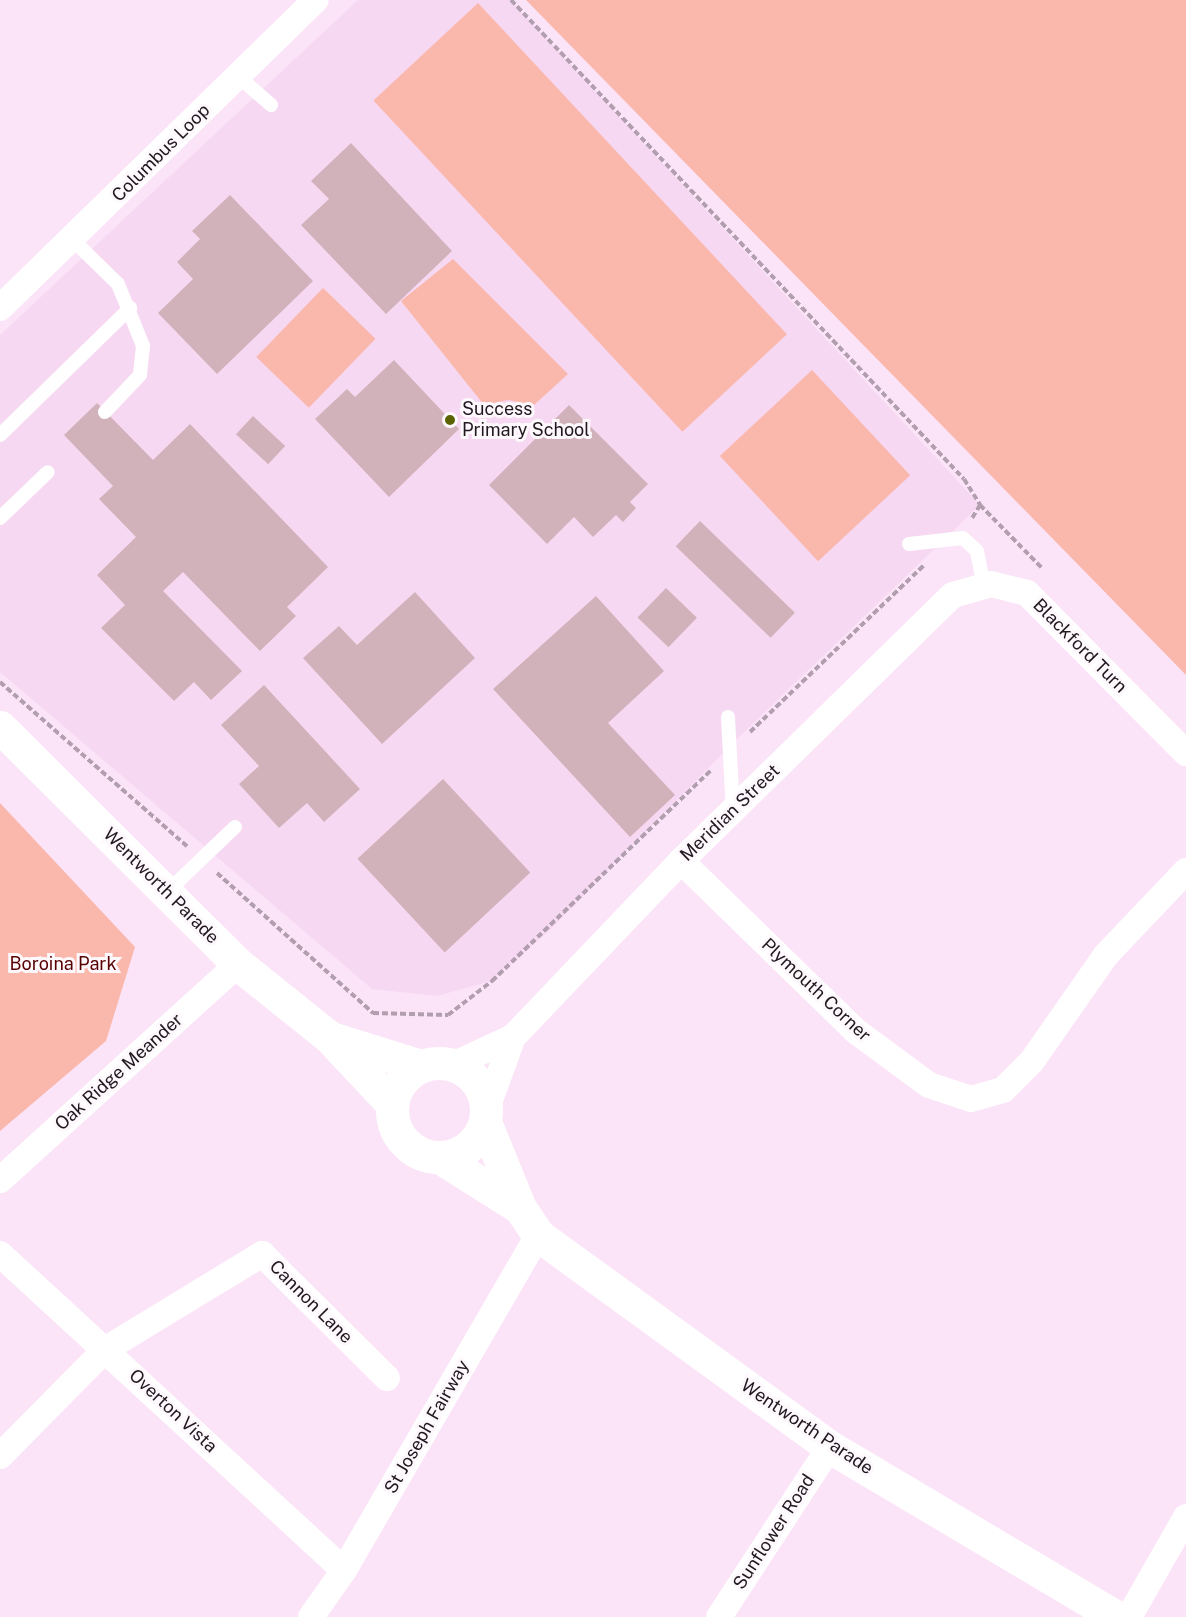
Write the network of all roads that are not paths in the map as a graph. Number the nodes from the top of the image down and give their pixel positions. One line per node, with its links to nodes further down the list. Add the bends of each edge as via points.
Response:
1 (316, 0): 2 (street, Columbus Loop)
2 (238, 76): 3 (lane); 4 (street, Columbus Loop)
3 (271, 105)
4 (73, 240): 5 (street, Columbus Loop); 6 (lane, via 118,284)
5 (1, 304)
6 (130, 308): 7 (lane, via 143,346 141,375); 8 (lane)
7 (105, 412)
8 (0, 435)
9 (48, 472): 10 (lane)
10 (0, 518)
11 (909, 544): 12 (lane, via 963,538 977,551)
12 (984, 586): 13 (street, Blackford Turn); 16 (street, Blackford Turn, via 1027,593)
13 (953, 595): 17 (street, Meridian Street)
14 (728, 717): 17 (lane)
15 (0, 727): 21 (street, Wentworth Parade)
16 (1186, 753)
17 (733, 811): 19 (street, Meridian Street)
18 (235, 826): 21 (lane)
19 (681, 861): 20 (street, Plymouth Corner, via 857,1032 929,1085 971,1099 1003,1090 1032,1061 1106,955); 24 (street, Meridian Street)
20 (1186, 871)
21 (167, 892): 22 (street, Wentworth Parade)
22 (238, 964): 23 (street, Wentworth Parade); 30 (street, Oak Ridge Meander)
23 (329, 1037): 26 (street, Wentworth Parade); 27 (street, Wentworth Parade)
24 (513, 1037): 25 (street, Meridian Street); 28 (street, Meridian Street)
25 (453, 1065): 26 (street); 28 (street, via 477,1082)
26 (421, 1066): 27 (street, via 397,1088)
27 (392, 1104): 29 (street, via 393,1120 405,1142)
28 (486, 1115): 29 (street, via 471,1146); 31 (street, Wentworth Parade)
29 (441, 1158): 31 (street, Wentworth Parade)
30 (0, 1180)
31 (520, 1208): 32 (street, Wentworth Parade)
32 (538, 1235): 36 (street, Wentworth Parade); 39 (street, St Joseph Fairway)
33 (0, 1254): 34 (street, Overton Vista)
34 (106, 1349): 35 (street, Cannon Lane, via 262,1254); 37 (street); 39 (street, Overton Vista)
35 (387, 1378)
36 (830, 1447): 41 (street, Sunflower Road); 42 (street, Wentworth Parade)
37 (0, 1456)
38 (1186, 1517): 43 (street)
39 (344, 1570): 40 (street, St Joseph Fairway)
40 (311, 1617)
41 (719, 1617)
42 (1116, 1617)
43 (1129, 1617)

